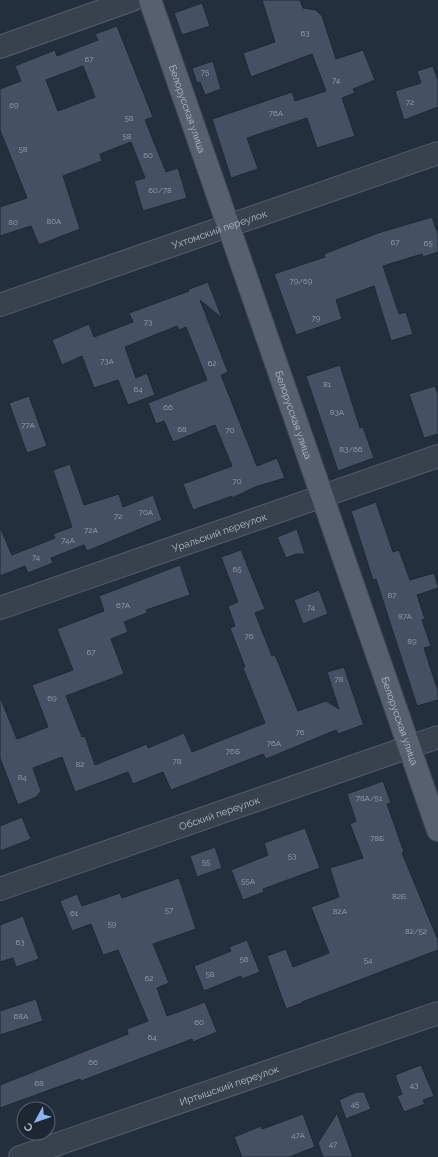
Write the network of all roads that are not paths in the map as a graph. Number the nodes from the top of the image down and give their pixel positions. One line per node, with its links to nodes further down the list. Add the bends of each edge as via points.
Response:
1 (132, 0): 3 (street)
2 (150, 0): 5 (main road, Белорусская улица)
3 (0, 47)
4 (438, 153): 5 (street, Ухтомский переулок)
5 (228, 226): 6 (street, Ухтомский переулок); 8 (main road, Белорусская улица)
6 (0, 304)
7 (438, 456): 8 (street, Уральский переулок)
8 (322, 496): 9 (street, Уральский переулок); 11 (main road, Белорусская улица)
9 (0, 608)
10 (438, 737): 11 (street, Обский переулок)
11 (409, 747): 12 (main road, Белорусская улица); 13 (street, Обский переулок)
12 (438, 830)
13 (0, 889)
14 (438, 1013): 15 (street, Иртышский переулок)
15 (20, 1157)

